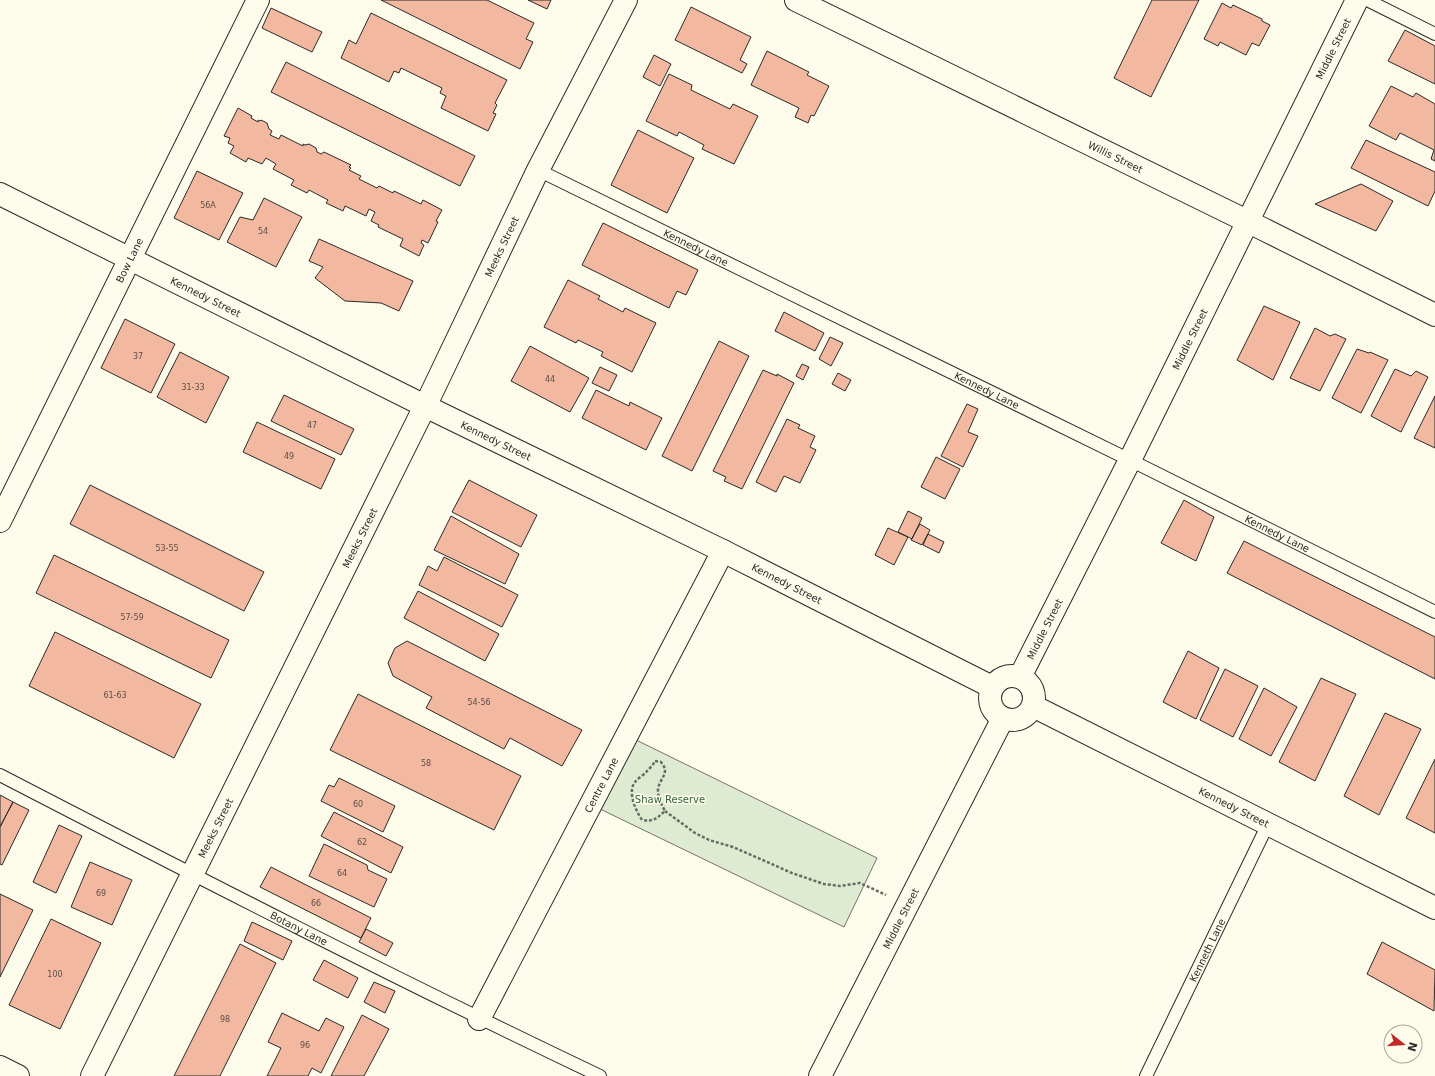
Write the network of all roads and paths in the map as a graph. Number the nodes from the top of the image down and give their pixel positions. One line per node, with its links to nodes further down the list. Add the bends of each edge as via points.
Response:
1 (258, 0): 10 (street, Bow Lane)
2 (626, 0): 7 (street, Meeks Street)
3 (796, 0): 9 (street, Willis Street)
4 (1357, 0): 9 (street, Middle Street)
5 (1367, 0): 6 (lane)
6 (1435, 34)
7 (538, 170): 12 (street, Meeks Street); 13 (lane, Kennedy Lane)
8 (0, 194): 10 (street, Kennedy Street)
9 (1247, 221): 11 (street, Willis Street); 13 (street, Middle Street)
10 (130, 258): 12 (street, Kennedy Street); 14 (street, Bow Lane)
11 (1435, 315)
12 (425, 406): 15 (street, Kennedy Street); 24 (street, Meeks Street)
13 (1130, 460): 16 (lane, Kennedy Lane); 17 (street, Middle Street)
14 (0, 521)
15 (723, 551): 18 (street, Kennedy Street); 27 (street, Centre Lane)
16 (1435, 612)
17 (1020, 677): 18 (street, via 1003,677); 19 (street, via 1032,687)
18 (992, 686): 20 (street, via 989,698 991,706)
19 (1033, 706): 20 (street, via 1018,719); 23 (street, Kennedy Street)
20 (1003, 718): 25 (street, Middle Street)
21 (0, 775): 24 (lane, Botany Lane)
22 (665, 811): 22 (path, via 660,802 658,788 666,772 661,762 655,761 635,782 632,791 633,801 642,820 650,822); 25 (path, via 709,840 733,847 792,874 824,884 840,886 860,883)
23 (1268, 824): 26 (street, Kennedy Street); 33 (lane, Kenneth Lane)
24 (192, 874): 27 (lane, Botany Lane); 30 (street, Meeks Street)
25 (908, 905): 32 (street, Middle Street)
26 (1435, 908)
27 (479, 1019): 31 (lane, Botany Lane)
28 (0, 1067): 29 (street)
29 (18, 1076)
30 (92, 1076)
31 (600, 1076)
32 (820, 1076)
33 (1146, 1076)

